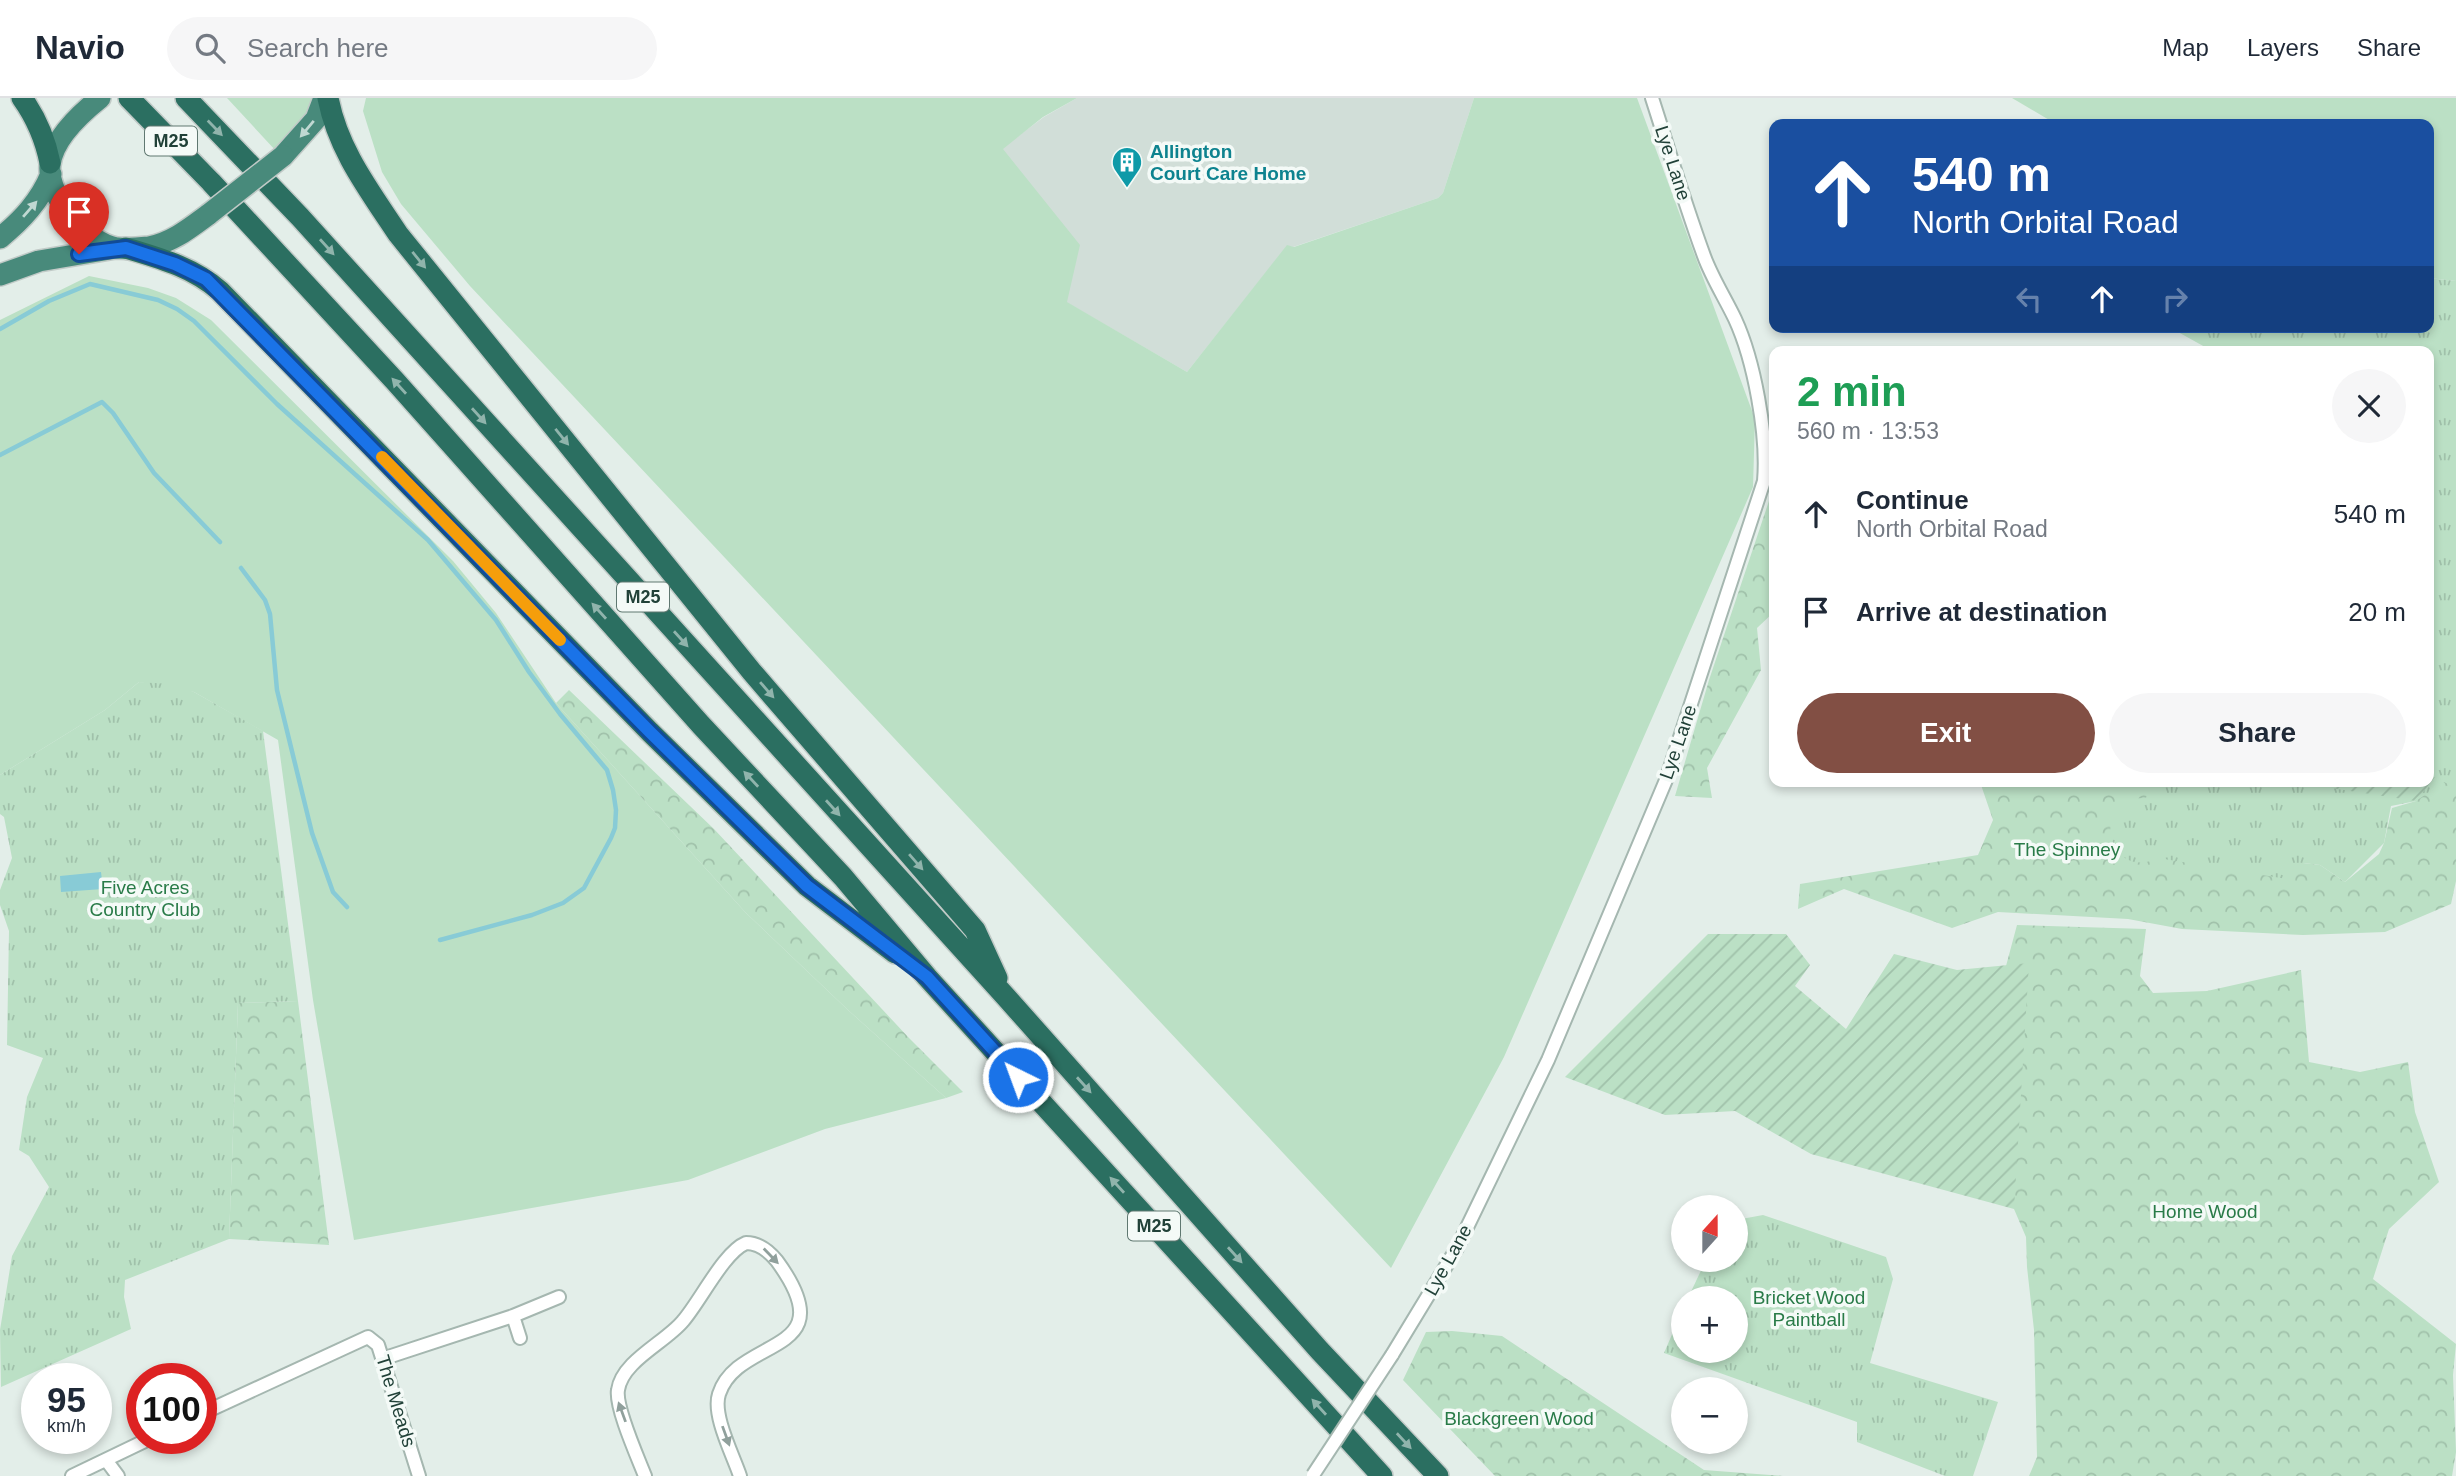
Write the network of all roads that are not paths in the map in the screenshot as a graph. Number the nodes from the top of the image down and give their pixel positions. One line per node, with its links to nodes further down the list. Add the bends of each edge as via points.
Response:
1 (22, 98): 7 (highway, via 36,117)
2 (129, 98): 11 (highway, M25, one-way to 2, via 843,877 395,382)
3 (186, 98): 12 (highway, M25, one-way to 12, via 300,217)
4 (326, 98): 9 (highway, one-way to 9, bridge, via 316,120 283,156 182,234 147,247); 12 (highway, M25, one-way to 12, via 346,153 398,234 752,672 975,930)
5 (1652, 98): 25 (street, Lye Lane, bridge, via 1705,258 1744,346 1766,458 1764,481 1666,780 1548,1060 1457,1248)
6 (98, 99): 7 (highway, via 65,133)
7 (50, 169): 8 (highway, one-way to 7, via 43,193); 9 (highway, via 75,221 88,234)
8 (0, 237)
9 (121, 248): 10 (highway, via 39,261); 11 (highway, M25, via 192,271 220,291 650,732 807,886)
10 (0, 275)
11 (927, 977): 26 (highway, M25, one-way to 11)
12 (1006, 997): 27 (highway, M25, one-way to 27)
13 (559, 1297): 14 (street)
14 (513, 1316): 15 (street); 16 (street)
15 (520, 1338)
16 (382, 1359): 17 (street, The Meads, via 373,1339 362,1338); 22 (street, The Meads)
17 (217, 1407)
18 (126, 1450): 19 (street)
19 (106, 1460): 20 (street); 21 (street)
20 (72, 1476)
21 (117, 1476)
22 (419, 1476)
23 (645, 1476): 24 (street, one-way to 24, via 617,1399 621,1380 682,1323 728,1255 746,1242 774,1257 797,1291 800,1317 792,1332 733,1372 720,1392 718,1410)
24 (740, 1476)
25 (1312, 1476)
26 (1382, 1476)
27 (1438, 1476)

